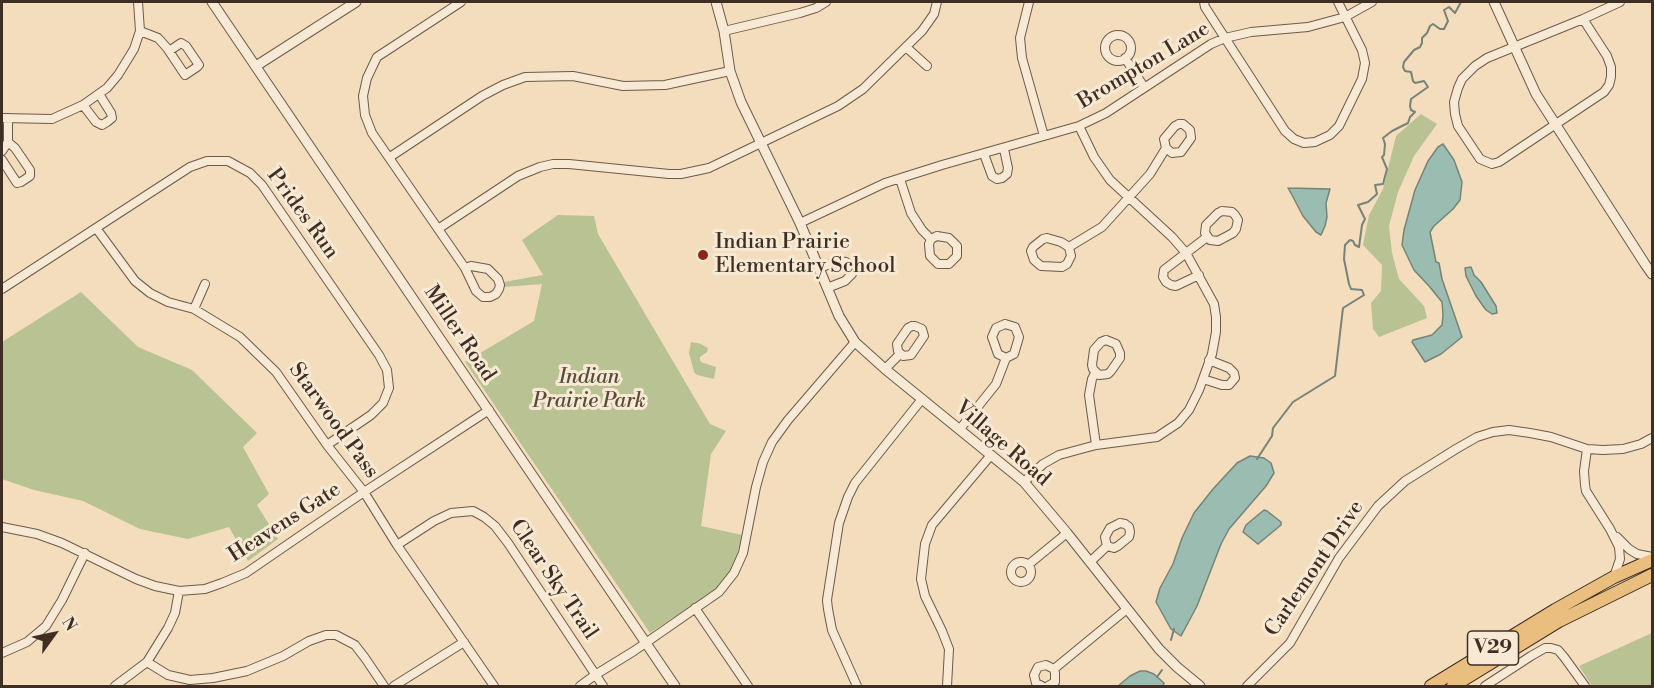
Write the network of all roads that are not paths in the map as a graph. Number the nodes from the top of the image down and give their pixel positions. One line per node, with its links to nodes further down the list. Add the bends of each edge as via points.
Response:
1 (138, 2): 16 (street)
2 (212, 2): 23 (street, Miller Road)
3 (356, 2): 23 (street)
4 (461, 2): 39 (street, via 377,57 367,78 363,96 365,115 372,133)
5 (716, 2): 17 (street, Village Road)
6 (826, 2): 17 (street, via 800,14)
7 (938, 2): 19 (street, via 922,31)
8 (1029, 2): 32 (street, via 1020,38 1022,58)
9 (1204, 2): 18 (street)
10 (1338, 2): 14 (street)
11 (1372, 2): 14 (street, Brompton Lane)
12 (1494, 2): 20 (street)
13 (1620, 2): 15 (street)
14 (1346, 17): 18 (street, Brompton Lane, via 1308,27); 18 (street, via 1362,50 1362,79 1339,126 1315,142 1304,143 1286,132)
15 (1583, 19): 20 (street); 30 (street, via 1607,56 1611,67 1609,85)
16 (140, 31): 21 (street, via 158,38); 27 (street, via 126,62)
17 (724, 31): 25 (street, Village Road)
18 (1224, 38): 26 (street, Brompton Lane)
19 (906, 47): 24 (street); 34 (street, via 863,89 838,106)
20 (1515, 47): 30 (street); 30 (street, via 1487,58 1462,79 1454,102 1458,126 1480,159 1492,164)
21 (169, 51)
22 (1125, 58): 26 (street)
23 (256, 66): 66 (street, Miller Road)
24 (927, 66)
25 (730, 71): 34 (street, Village Road); 39 (street, via 665,85 623,86 573,76 525,77 482,96)
26 (1144, 87): 31 (street, Brompton Lane, via 1106,113)
27 (99, 94): 28 (street); 28 (street, via 111,113 107,122 96,122)
28 (83, 105): 29 (street, via 52,119)
29 (5, 118): 33 (street)
30 (1555, 125): 52 (street)
31 (1078, 126): 32 (street, Brompton Lane); 42 (street, via 1110,180)
32 (1044, 136): 36 (street, Brompton Lane)
33 (8, 142): 37 (street); 40 (street, via 30,170 30,176 17,183)
34 (762, 143): 43 (street, Village Road); 45 (street, via 709,168 681,174 569,164 540,167 518,176)
35 (1166, 148): 42 (street, via 1150,174)
36 (1004, 149): 38 (street, Brompton Lane); 38 (street, via 1008,168 1002,178 992,176)
37 (2, 151)
38 (984, 154): 41 (street, Brompton Lane)
39 (390, 157): 45 (street)
40 (2, 160)
41 (900, 179): 43 (street, Brompton Lane); 47 (street, via 911,213)
42 (1128, 197): 48 (street, via 1102,227); 49 (street)
43 (800, 223): 51 (street, Village Road)
44 (96, 228): 56 (street, Prides Run); 57 (street, Starwood Pass, via 135,281 150,293); 69 (street, Prides Run, via 190,167 207,161 228,161 250,173 262,185 387,370 389,388 383,403)
45 (438, 229): 50 (street)
46 (1207, 237): 46 (street, via 1218,241 1233,233 1238,225 1235,215 1227,211 1218,213 1206,225); 49 (street)
47 (931, 239)
48 (1069, 247): 48 (street, via 1042,239 1033,247 1032,256 1041,266 1062,267 1070,261)
49 (1186, 253): 53 (street); 53 (street, via 1164,270 1166,282 1176,286)
50 (465, 268): 50 (street, via 483,297 496,294 500,285 496,275 488,269)
51 (819, 268): 55 (street, Village Road); 55 (street, via 839,261 846,262 852,271 845,281)
52 (1653, 274)
53 (1199, 275): 61 (street, via 1214,304 1216,317)
54 (205, 284): 57 (street)
55 (827, 288): 58 (street, Village Road)
56 (2, 289)
57 (194, 309): 69 (street, Starwood Pass, via 240,337 276,372)
58 (855, 342): 62 (street, Village Road); 87 (street, via 772,442 758,479 734,573 719,592)
59 (900, 354): 62 (street)
60 (1006, 357): 60 (street, via 1014,354 1019,337 1015,327 1005,324 996,328 992,337 998,354); 67 (street, via 996,384)
61 (1209, 360): 64 (street); 64 (street, via 1230,368 1235,378 1229,385)
62 (885, 369): 65 (street, Village Road)
63 (1095, 373): 63 (street, via 1111,371 1120,358 1116,344 1106,340 1097,345 1092,365); 70 (street, via 1089,395)
64 (1203, 379): 70 (street, via 1189,410 1157,437)
65 (922, 399): 67 (street, Village Road); 103 (street, via 855,483 839,523 827,600 832,630)
66 (489, 410): 74 (street, Heavens Gate); 90 (street, Miller Road)
67 (960, 429): 72 (street, Village Road)
68 (1653, 438): 71 (street, Carlemont Drive, via 1623,448)
69 (327, 444): 74 (street, Starwood Pass)
70 (1096, 445): 73 (street, via 1050,459)
71 (1587, 449): 76 (street, via 1584,485); 108 (street, Carlemont Drive, via 1516,430 1493,432 1468,441 1405,481 1378,506 1339,558 1290,643)
72 (991, 455): 73 (street, Village Road); 104 (street, via 932,525 925,544 921,579 949,649)
73 (1024, 482): 77 (street, Village Road)
74 (363, 492): 78 (street, Starwood Pass); 86 (street, Heavens Gate, via 246,573 205,589)
75 (2, 527): 80 (street, Heavens Gate, via 37,534)
76 (1611, 529): 81 (street, via 1629,549); 85 (street, via 1620,556)
77 (1067, 533): 82 (street, Village Road); 83 (street)
78 (397, 545): 89 (street, Starwood Pass); 94 (street, Clear Sky Trail, via 451,513 473,511 484,517 508,543)
79 (1107, 546): 82 (street)
80 (85, 553): 86 (street, Heavens Gate, via 136,579); 91 (street, via 46,626 27,642)
81 (1653, 558): 85 (main road, V29)
82 (1090, 562): 88 (street, Village Road)
83 (1028, 565)
84 (1653, 575): 110 (main road, V29, via 1559,621)
85 (1614, 577): 109 (main road, V29)
86 (179, 591): 92 (street, via 176,613)
87 (695, 608): 90 (street); 102 (street)
88 (1127, 609): 93 (street); 107 (street, Village Road, via 1159,649)
89 (464, 642): 97 (street); 98 (street, Starwood Pass)
90 (645, 642): 94 (street); 101 (street, Miller Road)
91 (2, 653)
92 (147, 662): 95 (street); 96 (street, via 168,675 190,680 213,678 248,670 309,641 336,635 355,645)
93 (1054, 669): 105 (street, via 1042,665 1035,671 1034,679); 106 (street, via 1056,677)
94 (595, 675): 99 (street); 100 (street, Clear Sky Trail)
95 (115, 687)
96 (384, 687)
97 (394, 687)
98 (494, 687)
99 (580, 687)
100 (603, 687)
101 (675, 687)
102 (748, 687)
103 (857, 687)
104 (947, 687)
105 (1042, 687)
106 (1048, 687)
107 (1200, 687)
108 (1247, 687)
109 (1431, 687)
110 (1453, 687)
111 (1485, 687): 112 (street, via 1545,648 1558,650)
112 (1585, 687)

